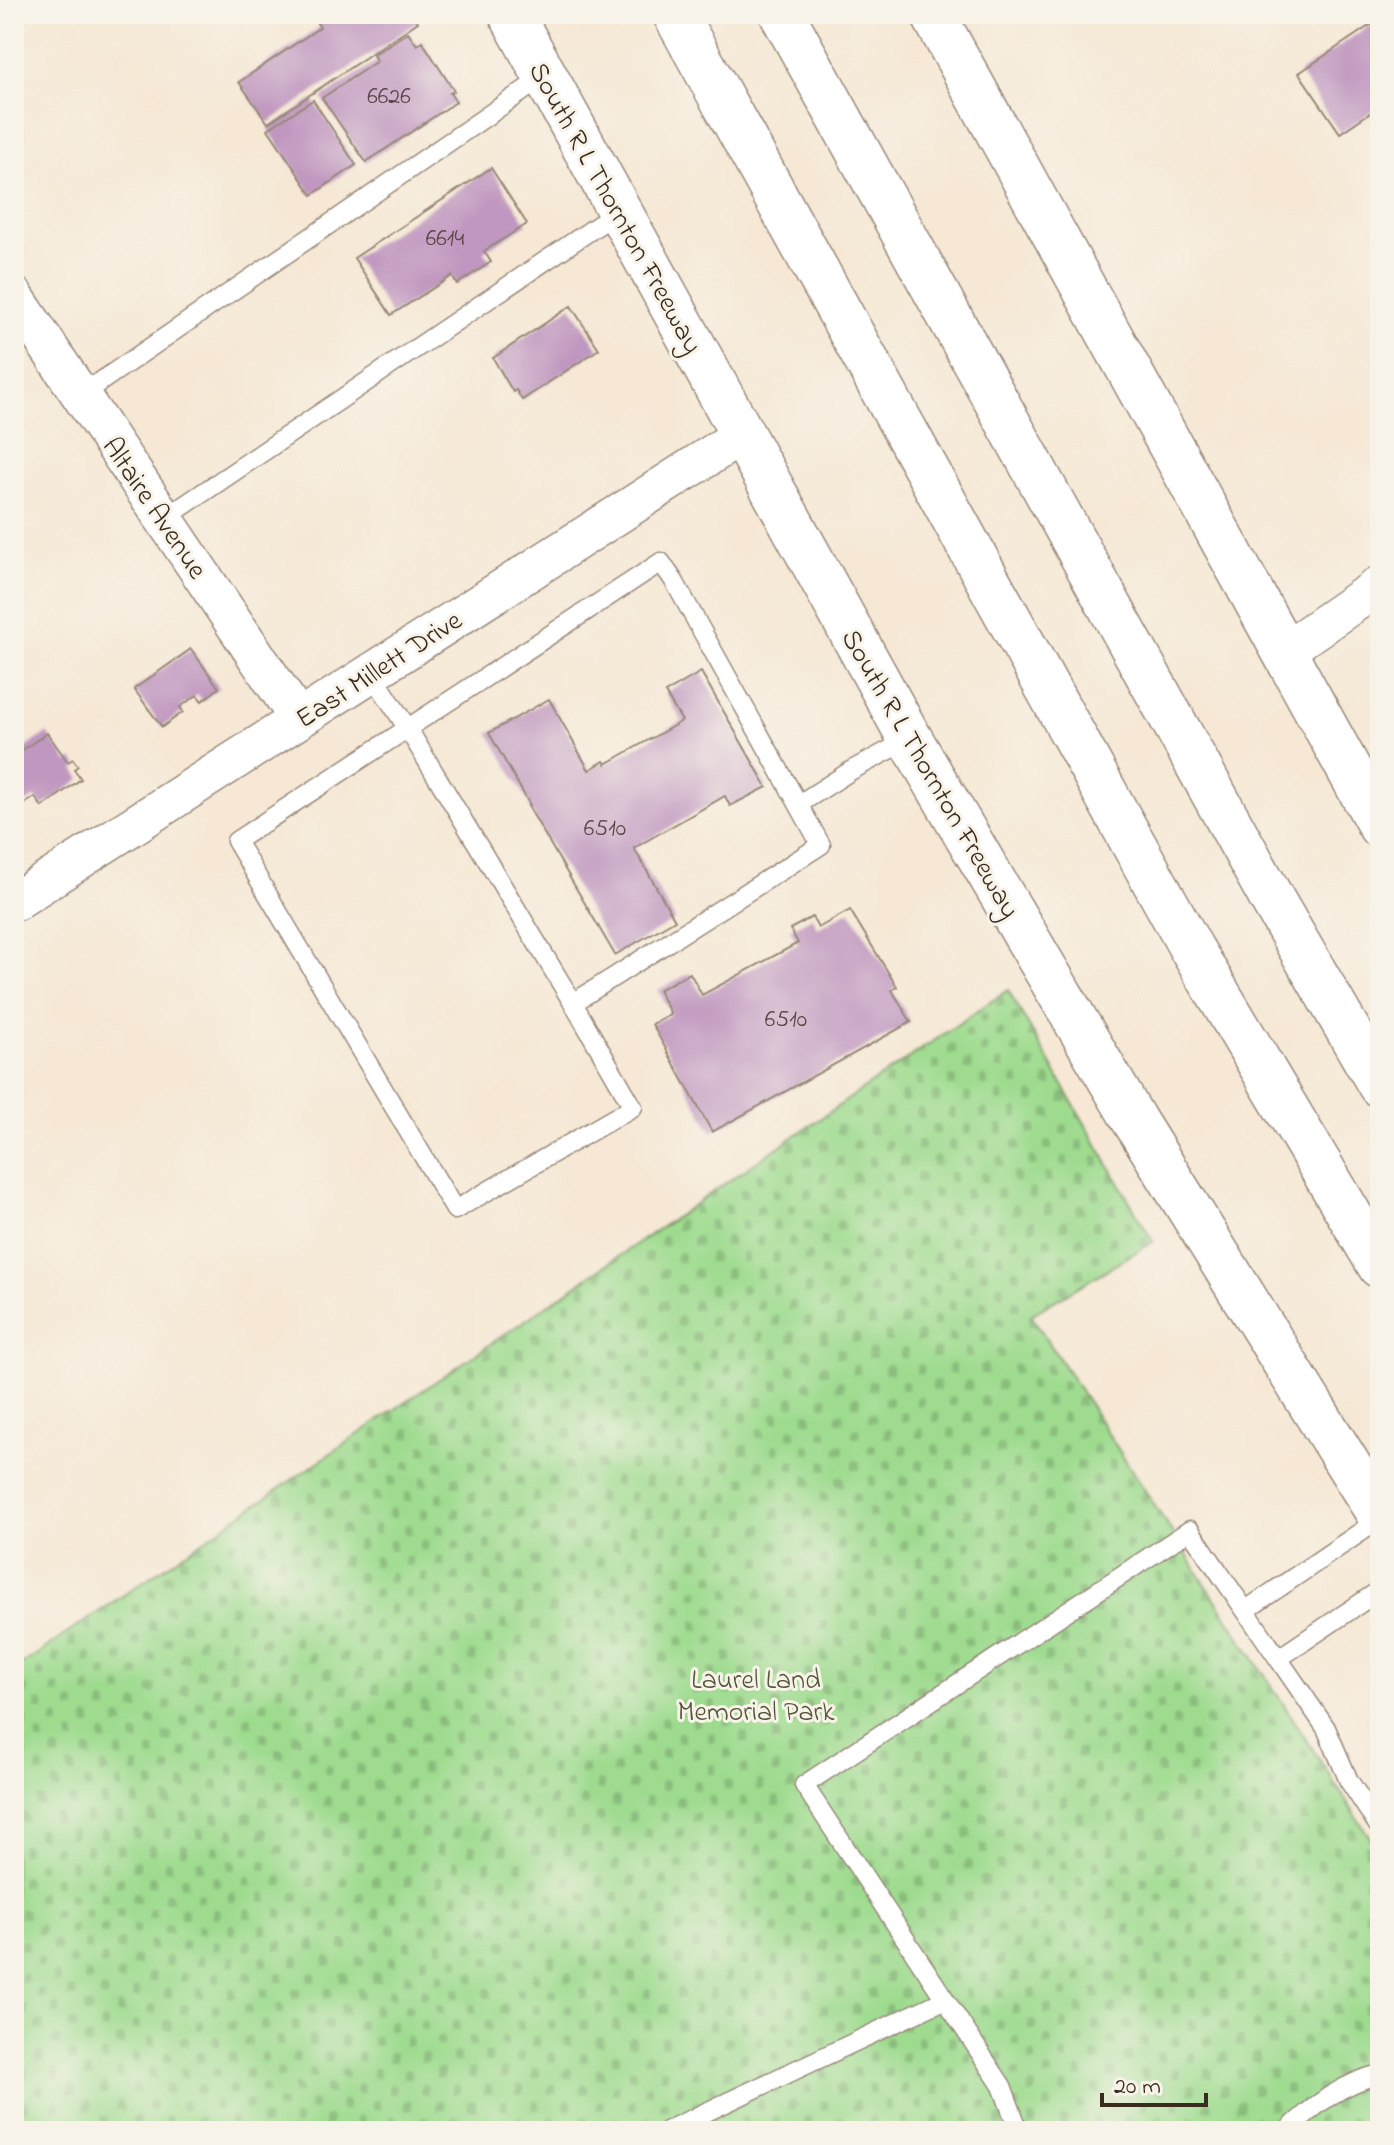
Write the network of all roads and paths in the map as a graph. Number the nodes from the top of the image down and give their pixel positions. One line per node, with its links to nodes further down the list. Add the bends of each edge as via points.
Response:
1 (511, 14): 5 (main road, South R L Thornton Freeway)
2 (675, 14): 22 (main road, via 1191,948)
3 (782, 14): 21 (main road)
4 (933, 14): 12 (main road)
5 (545, 76): 6 (main road, South R L Thornton Freeway); 8 (lane)
6 (619, 211): 9 (main road, South R L Thornton Freeway); 10 (lane)
7 (14, 296): 8 (street, Altaire Avenue)
8 (81, 395): 10 (street, Altaire Avenue)
9 (742, 435): 13 (street, East Millett Drive); 16 (main road, South R L Thornton Freeway)
10 (164, 519): 14 (street, Altaire Avenue)
11 (1377, 593): 12 (street)
12 (1283, 652): 18 (main road, via 1362,779)
13 (371, 672): 14 (street, East Millett Drive); 15 (lane)
14 (298, 718): 19 (street, East Millett Drive)
15 (408, 729): 17 (lane, via 661,562); 20 (lane); 20 (lane, via 236,841 455,1210 633,1107)
16 (910, 739): 17 (lane); 23 (main road, South R L Thornton Freeway, via 1134,1120)
17 (799, 804): 20 (lane, via 821,845)
18 (1380, 826)
19 (14, 902)
20 (573, 1003)
21 (1380, 1085)
22 (1376, 1264)
23 (1380, 1517): 25 (lane)
24 (1380, 1590): 26 (lane)
25 (1246, 1610): 26 (lane); 28 (lane, via 1190,1530 804,1785)
26 (1279, 1658): 27 (lane, via 1326,1728 1349,1781)
27 (1380, 1828)
28 (944, 2000): 30 (lane); 31 (lane, via 1002,2086)
29 (1380, 2074): 32 (lane, via 1333,2094)
30 (666, 2131)
31 (1019, 2131)
32 (1287, 2131)

